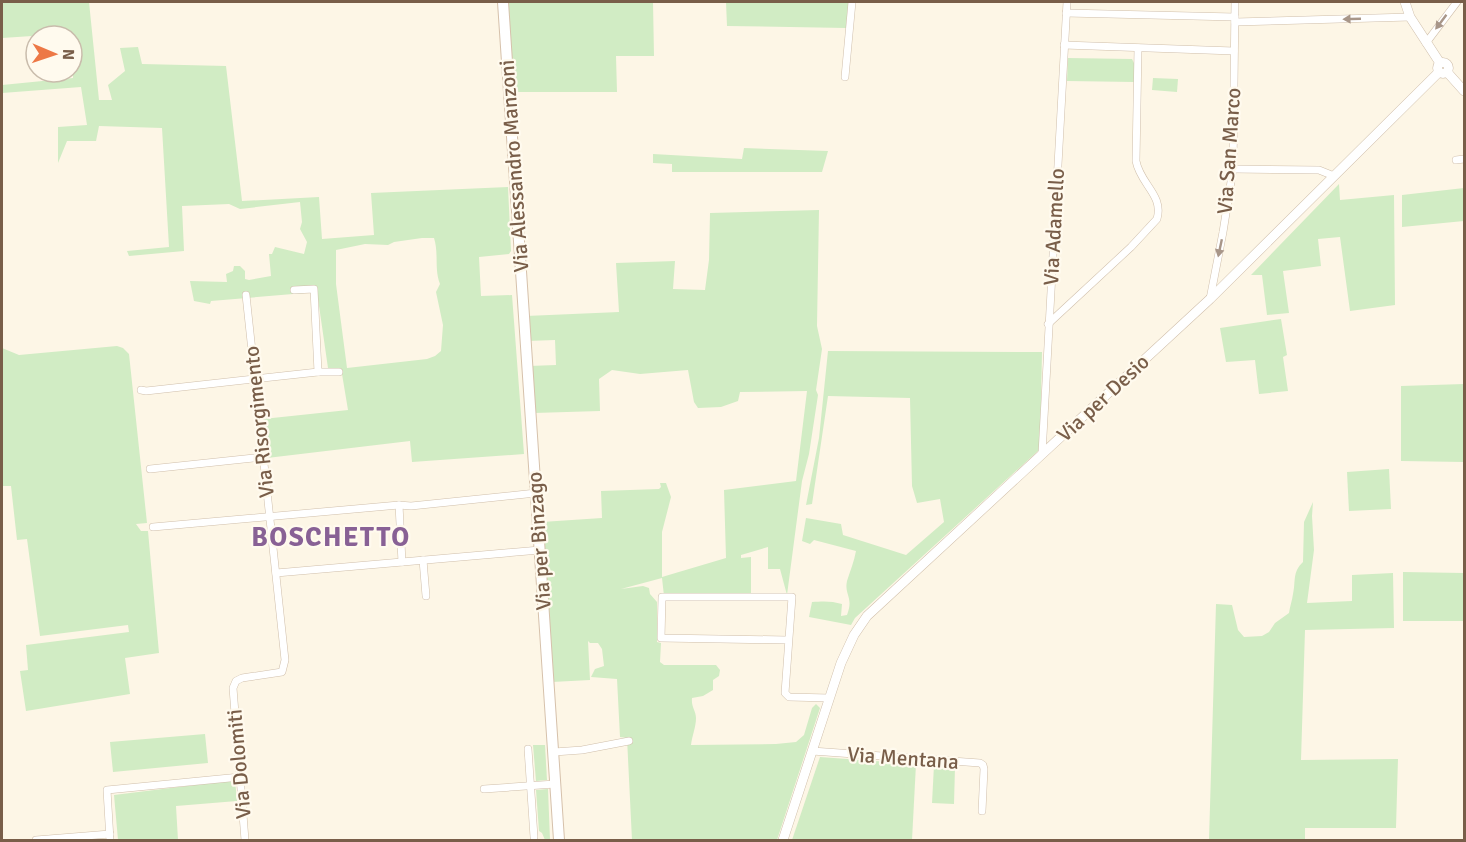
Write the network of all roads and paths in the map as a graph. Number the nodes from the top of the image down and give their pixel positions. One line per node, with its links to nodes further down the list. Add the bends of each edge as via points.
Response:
1 (503, 2): 25 (main road, Via Alessandro Manzoni)
2 (852, 2): 15 (street)
3 (1067, 2): 7 (street, Via Adamello)
4 (1235, 2): 9 (street, Via San Marco)
5 (1405, 2): 8 (street)
6 (1457, 2): 10 (street, one-way to 10)
7 (1066, 13): 9 (street); 11 (street, Via Adamello)
8 (1410, 17): 9 (street, one-way to 9); 10 (street)
9 (1235, 20): 13 (street, Via San Marco)
10 (1425, 43): 14 (street)
11 (1065, 45): 12 (street); 24 (street, Via Adamello)
12 (1138, 48): 13 (street); 24 (street, via 1136,161 1139,174 1157,199 1157,219)
13 (1234, 51): 19 (street, Via San Marco)
14 (1442, 69): 16 (street); 20 (street, Via per Desio)
15 (845, 76)
16 (1464, 91)
17 (1464, 159): 18 (street)
18 (1456, 160)
19 (1233, 169): 20 (street, via 1319,170); 23 (street, Via San Marco, one-way to 23)
20 (1334, 176): 23 (street, Via per Desio)
21 (294, 290): 26 (street, via 314,289)
22 (246, 295): 28 (street, Via Risorgimento)
23 (1210, 299): 30 (street, Via per Desio)
24 (1048, 324): 30 (street, Via Adamello)
25 (524, 331): 33 (main road, Via per Binzago)
26 (318, 372): 27 (street); 28 (street)
27 (339, 372)
28 (255, 380): 29 (street); 31 (street, Via Risorgimento)
29 (141, 390)
30 (1042, 454): 44 (street, Via per Desio, via 867,616 847,648)
31 (263, 457): 32 (street); 35 (street, Via Risorgimento)
32 (150, 469)
33 (536, 493): 34 (street); 37 (main road, Via per Binzago)
34 (399, 506): 35 (street); 39 (street)
35 (270, 517): 36 (street); 40 (street, Via Risorgimento)
36 (153, 527)
37 (540, 550): 38 (street); 48 (main road, Via per Binzago)
38 (423, 560): 39 (street); 41 (street)
39 (402, 562): 40 (street)
40 (276, 573): 43 (street, Via Risorgimento, via 285,666 282,672 242,678)
41 (426, 596)
42 (788, 640): 42 (street, via 792,597 662,597 661,638); 44 (street, via 786,696)
43 (233, 688): 49 (street, Via Dolomiti)
44 (829, 698): 47 (street, Via per Desio)
45 (629, 741): 48 (street)
46 (528, 749): 51 (street)
47 (812, 751): 53 (street, Via Mentana, via 980,763 984,769); 59 (street, Via per Desio)
48 (554, 752): 50 (main road, Via per Binzago)
49 (240, 777): 54 (street, via 107,790); 57 (street, Via Dolomiti)
50 (555, 784): 51 (street); 58 (main road, Via per Binzago)
51 (530, 786): 52 (street); 55 (street)
52 (484, 789)
53 (982, 811)
54 (110, 837): 56 (street)
55 (534, 837)
56 (36, 840)
57 (245, 840)
58 (559, 840)
59 (783, 840)

